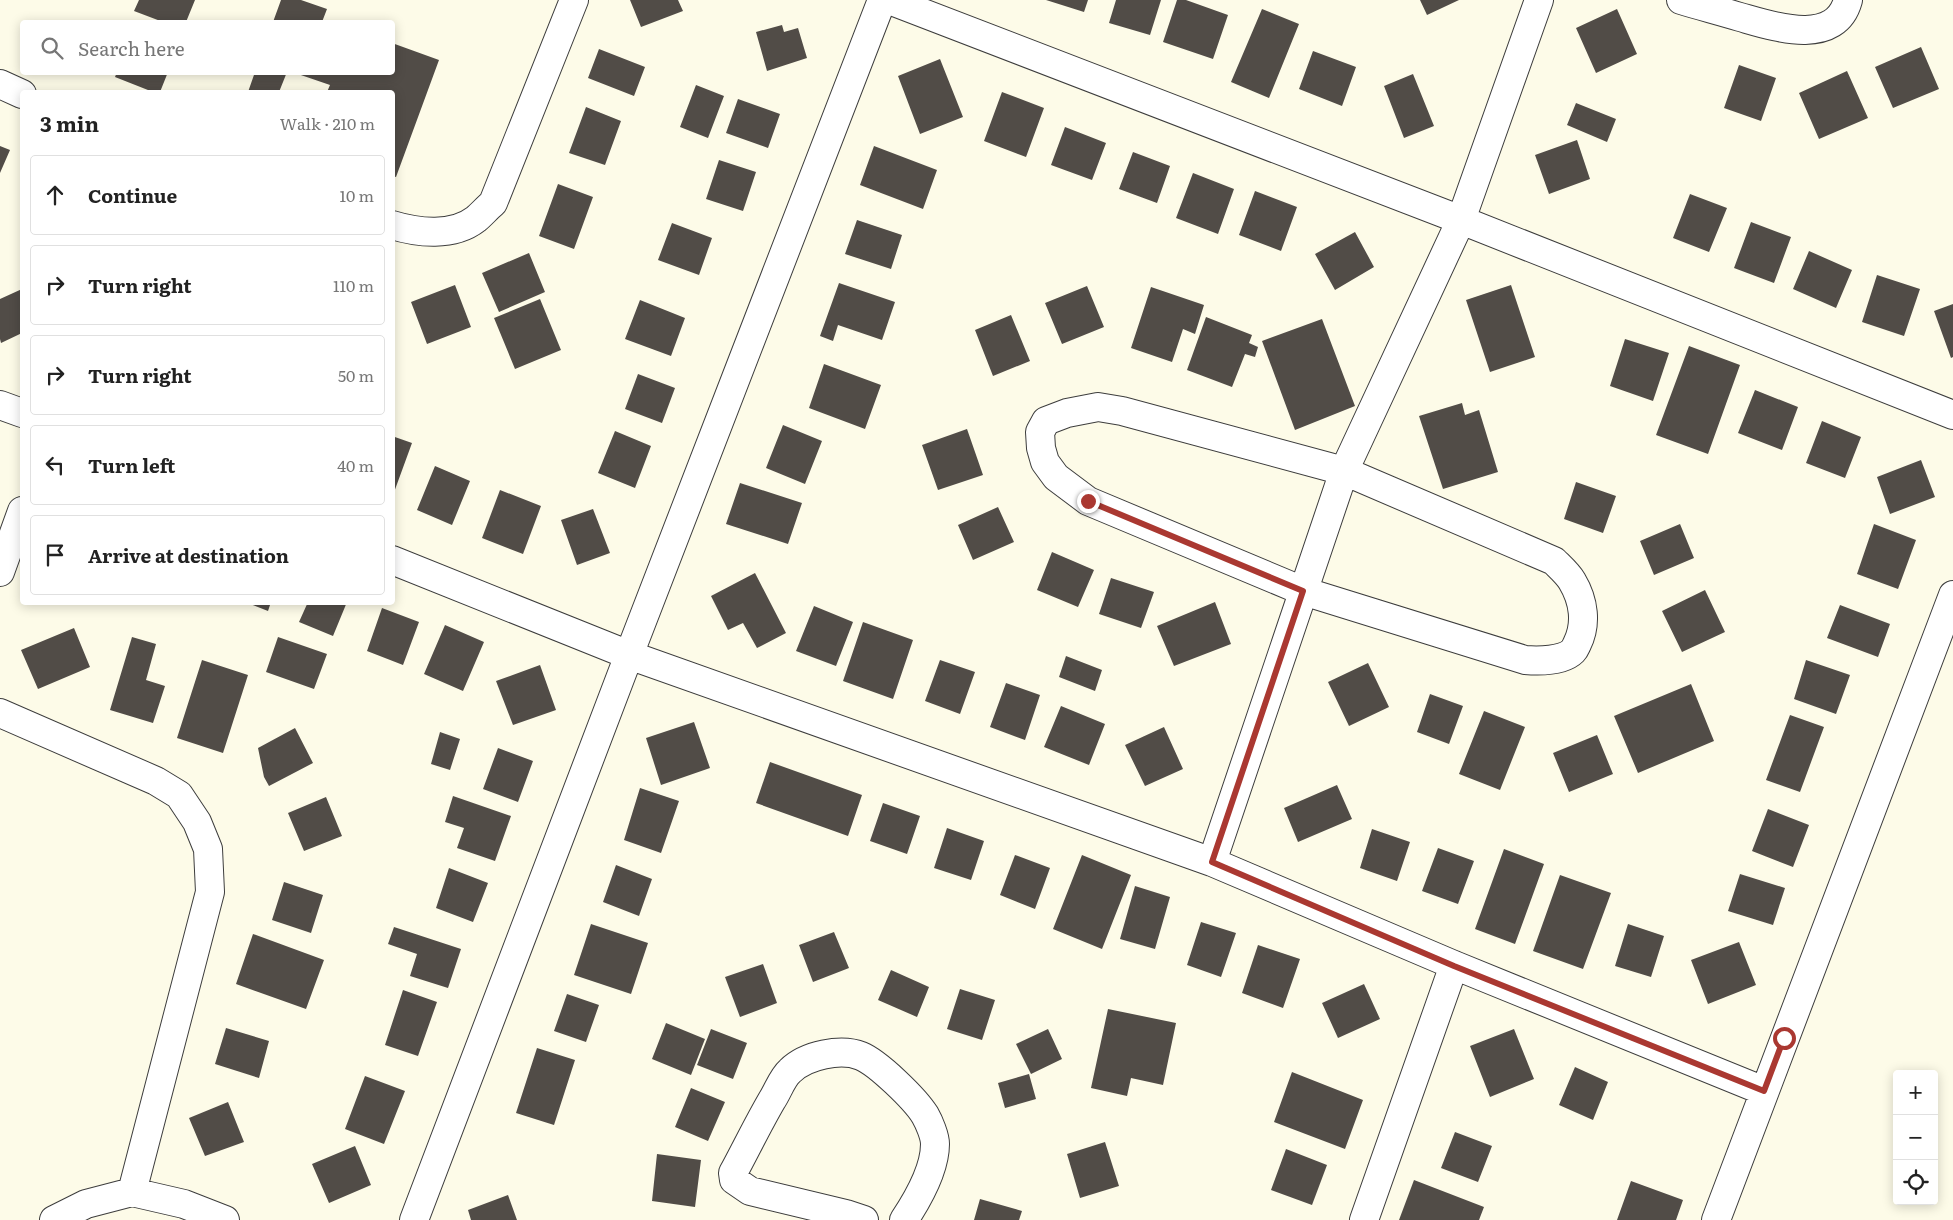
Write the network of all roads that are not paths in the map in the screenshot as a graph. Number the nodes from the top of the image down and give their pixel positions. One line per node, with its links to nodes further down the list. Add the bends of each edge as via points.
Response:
1 (574, 0): 10 (street, via 493,203 474,220 448,232)
2 (882, 0): 20 (street)
3 (889, 0): 9 (street)
4 (1539, 0): 9 (street)
5 (1681, 0): 6 (street, via 1794,30 1819,29 1831,24)
6 (1848, 0)
7 (0, 84): 8 (street)
8 (20, 93)
9 (1461, 220): 13 (street); 14 (street)
10 (395, 226)
11 (0, 405): 12 (street)
12 (20, 413)
13 (1953, 415)
14 (1344, 471): 18 (street); 18 (street, via 1554,561 1572,580 1584,616 1583,632 1573,651 1541,662 1525,660); 18 (street, via 1098,407 1046,421 1040,432 1045,462 1056,477 1088,501)
15 (20, 516): 17 (street)
16 (395, 561): 20 (street)
17 (0, 572)
18 (1303, 591): 22 (street)
19 (1953, 595): 24 (street)
20 (629, 655): 22 (street); 28 (street)
21 (0, 713): 25 (street, via 179,794 197,822 208,849 210,892)
22 (1212, 862): 23 (street)
23 (1454, 966): 24 (street); 31 (street)
24 (1764, 1091): 32 (street)
25 (132, 1192): 26 (street, via 86,1204); 27 (street, via 184,1204)
26 (54, 1220)
27 (225, 1220)
28 (414, 1220)
29 (864, 1220): 30 (street, via 750,1191 734,1180 732,1173 789,1071 816,1057 849,1053 863,1057 886,1074 926,1115 935,1142 933,1158 916,1201)
30 (904, 1220)
31 (1364, 1220)
32 (1716, 1220)

